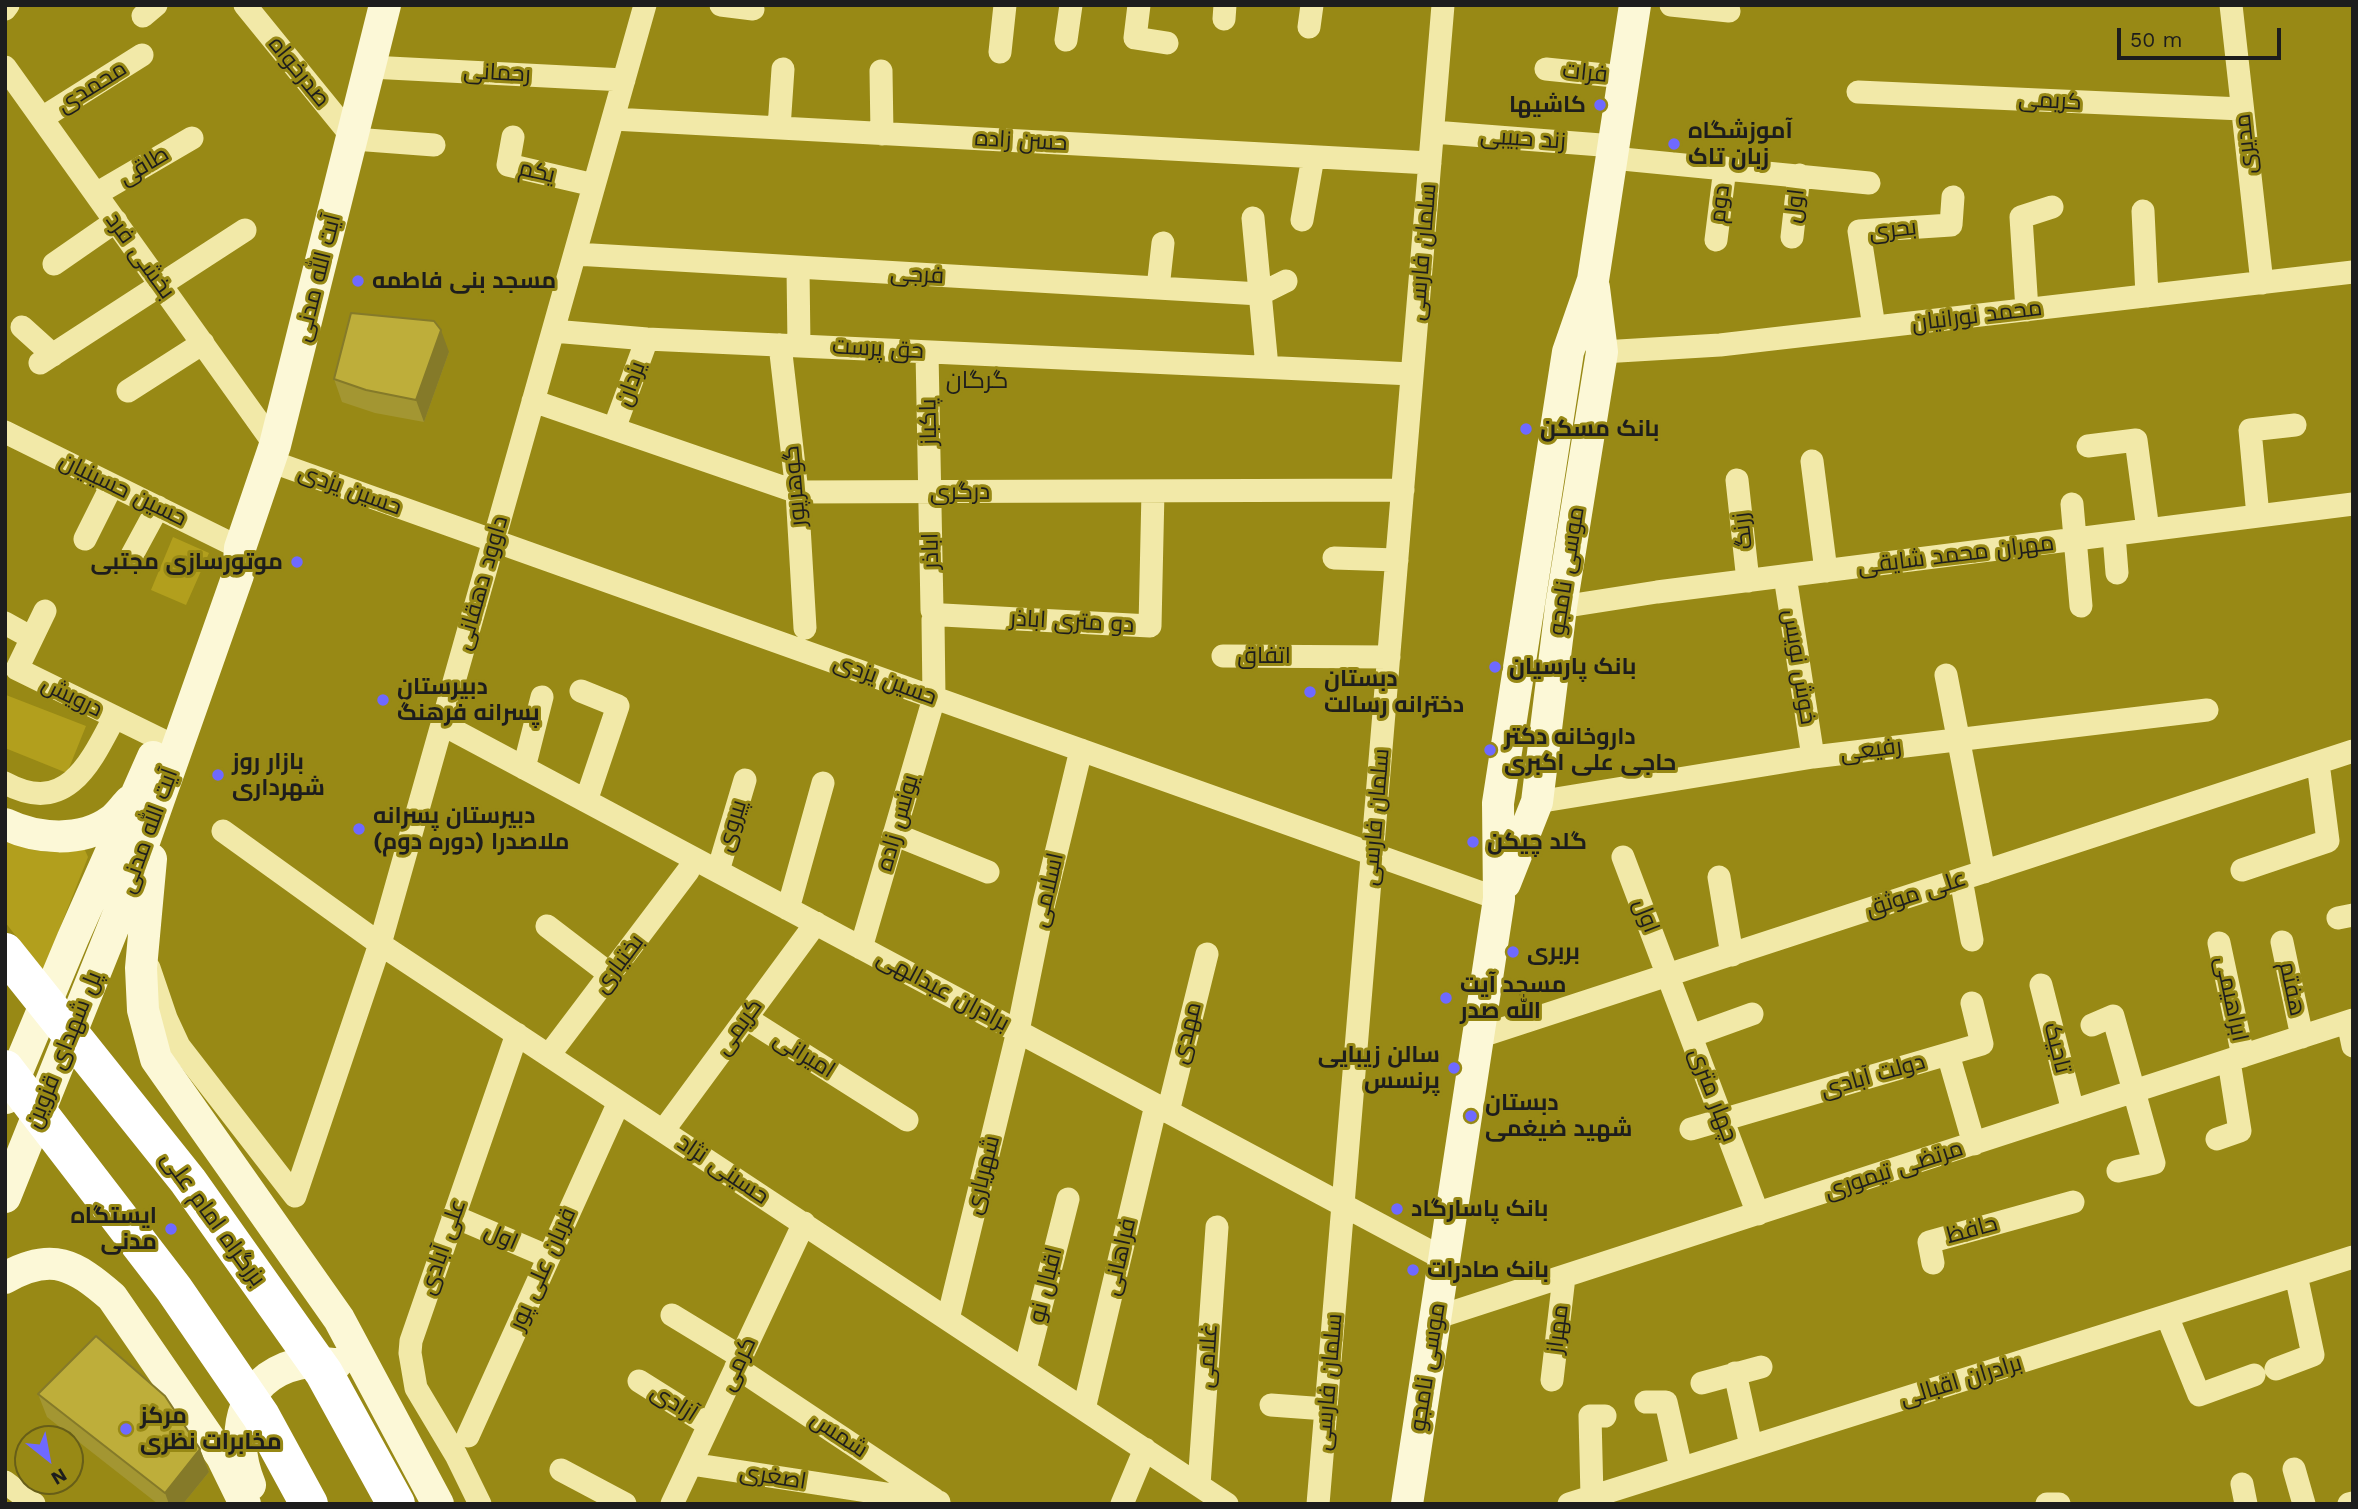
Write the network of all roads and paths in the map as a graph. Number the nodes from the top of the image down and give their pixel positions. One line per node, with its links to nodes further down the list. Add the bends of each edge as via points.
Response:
1 (385, 5): 19 (main road, آیت الله مدنی)
2 (645, 5): 24 (street, داوود دهقانی)
3 (721, 5): 12 (street)
4 (1005, 5): 16 (street)
5 (1071, 5): 14 (street)
6 (1139, 5): 15 (street, via 1135,38)
7 (1443, 5): 30 (street, سلمان فارسی)
8 (1635, 5): 23 (main road, موسی نامجو)
9 (1671, 5): 13 (street)
10 (2231, 5): 26 (street, مدیری)
11 (248, 7): 34 (street, صدرخواه)
12 (753, 9)
13 (1729, 11)
14 (1066, 40)
15 (1167, 43)
16 (1000, 51)
17 (142, 55): 27 (street, محمدی)
18 (5, 66): 27 (street, بخشی فرد)
19 (370, 67): 24 (street, رحمانی); 34 (main road, آیت الله مدنی)
20 (783, 69): 29 (street)
21 (1546, 69): 23 (street, فرات)
22 (881, 71): 31 (street)
23 (1624, 77): 36 (main road, موسی نامجو)
24 (624, 80): 28 (street, داوود دهقانی)
25 (1858, 92): 26 (street, کریمی)
26 (2242, 109): 60 (street, مدیری)
27 (42, 118): 43 (street, بخشی فرد)
28 (613, 119): 29 (street, حسن زاده); 42 (street, داوود دهقانی)
29 (779, 128): 31 (street, حسن زاده)
30 (1433, 132): 36 (street, زند حبیبی); 38 (street, سلمان فارسی)
31 (882, 134): 37 (street, حسن زاده)
32 (513, 137): 42 (street, یکم, via 508,165)
33 (192, 138): 43 (street, طاقی)
34 (354, 139): 35 (street); 82 (main road, آیت الله مدنی)
35 (434, 145)
36 (1613, 152): 39 (street, زند حبیبی); 58 (main road, موسی نامجو)
37 (1313, 157): 38 (street, حسن زاده); 48 (street)
38 (1430, 163): 75 (street, سلمان فارسی)
39 (1725, 168): 40 (street, زند حبیبی); 52 (street, دوم)
40 (1799, 175): 41 (street, زند حبیبی); 51 (street, اول)
41 (1869, 183)
42 (594, 185): 54 (street, داوود دهقانی)
43 (96, 194): 49 (street, بخشی فرد)
44 (1953, 197): 67 (street, بحری, via 1951,225 1859,231)
45 (2052, 207): 65 (street, via 2021,217)
46 (2143, 211): 64 (street)
47 (1253, 218): 63 (street)
48 (1302, 219)
49 (116, 221): 55 (street); 61 (street, بخشی فرد)
50 (245, 230): 61 (street)
51 (1792, 237)
52 (1716, 240)
53 (1163, 243): 62 (street)
54 (575, 254): 56 (street, فرجی); 68 (street, داوود دهقانی)
55 (54, 264)
56 (798, 268): 62 (street, فرجی); 71 (street, گوهرپور)
57 (2353, 272): 60 (street, محمد نورانیان)
58 (1593, 280): 73 (main road, موسی نامجو); 107 (main road, موسی نامجو, via 1569,352)
59 (1286, 281): 63 (street)
60 (2262, 283): 64 (street, محمد نورانیان)
61 (161, 285): 66 (street, via 47,359); 70 (street, بخشی فرد)
62 (1157, 288): 63 (street, فرجی)
63 (1260, 294): 74 (street)
64 (2147, 296): 65 (street, محمد نورانیان)
65 (2027, 310): 67 (street, محمد نورانیان)
66 (22, 327)
67 (1874, 327): 73 (street, محمد نورانیان, via 1720,345)
68 (553, 331): 69 (street, حق پرست); 77 (street, داوود دهقانی)
69 (647, 339): 71 (street, حق پرست); 79 (street, یزدان)
70 (203, 343): 76 (street); 82 (street, بخشی فرد)
71 (790, 345): 72 (street, حق پرست); 88 (street, گوهرپور)
72 (927, 352): 74 (street, حق پرست); 89 (street, پاکباز)
73 (1602, 352): 109 (main road, موسی نامجو)
74 (1266, 367): 75 (street, حق پرست)
75 (1412, 374): 86 (street, سلمان فارسی)
76 (128, 391)
77 (533, 401): 79 (street, درگری); 98 (street, داوود دهقانی)
78 (2295, 425): 93 (street, via 2250,430)
79 (614, 429): 88 (street, درگری)
80 (5, 432): 85 (street, حسین حسینیان)
81 (2088, 446): 94 (street, via 2136,440)
82 (273, 453): 98 (street, حسین یزدی); 99 (main road, آیت الله مدنی)
83 (1812, 461): 103 (street)
84 (1737, 480): 106 (street, زرنگ)
85 (112, 485): 92 (street, حسین حسینیان); 96 (street)
86 (1403, 490): 87 (street, درگری); 102 (street, سلمان فارسی)
87 (1153, 491): 89 (street, درگری); 111 (street, دو متری اباذر, via 1150,626)
88 (797, 492): 89 (street, درگری); 113 (street, گوهرپور)
89 (930, 492): 111 (street, اباذر)
90 (2073, 504): 97 (street)
91 (2353, 504): 93 (street, مهران محمد شایقی)
92 (158, 507): 99 (street, حسین حسینیان); 100 (street)
93 (2258, 516): 94 (street, مهران محمد شایقی)
94 (2148, 530): 95 (street, مهران محمد شایقی)
95 (2113, 535): 97 (street, مهران محمد شایقی); 104 (street)
96 (85, 539)
97 (2076, 539): 103 (street, مهران محمد شایقی); 108 (street)
98 (494, 541): 120 (street, حسین یزدی); 123 (street, داوود دهقانی)
99 (240, 548): 125 (main road, آیت الله مدنی, via 221,566)
100 (132, 555)
101 (1334, 558): 102 (street)
102 (1397, 561): 116 (street, سلمان فارسی)
103 (1826, 571): 105 (street, مهران محمد شایقی)
104 (2117, 573)
105 (1785, 576): 106 (street, مهران محمد شایقی); 128 (street, خوش نویس)
106 (1748, 581): 109 (street, مهران محمد شایقی)
107 (1529, 602): 109 (main road); 150 (main road, موسی نامجو, via 1498,803)
108 (2081, 606)
109 (1561, 607): 136 (main road, موسی نامجو)
110 (45, 611): 114 (street, درویش)
111 (936, 615): 120 (street, اباذر)
112 (5, 623): 114 (street)
113 (805, 628)
114 (32, 638): 122 (street, درویش, via 17,669)
115 (1223, 656): 116 (street, اتفاق)
116 (1389, 657): 140 (street, سلمان فارسی)
117 (1946, 675): 124 (street)
118 (581, 691): 135 (street, via 618,706)
119 (542, 697): 130 (street)
120 (934, 698): 126 (street, حسین یزدی); 139 (street, یونس زاده)
121 (2207, 710): 124 (street, رفیعی)
122 (114, 718): 125 (street, درویش); 132 (street, via 92,761 71,784 38,794)
123 (442, 724): 130 (street, برادران عبدالهی); 158 (street, داوود دهقانی)
124 (1958, 740): 128 (street, رفیعی); 146 (street)
125 (169, 744): 134 (main road, آیت الله مدنی)
126 (1081, 750): 140 (street, حسین یزدی); 172 (street, اسلامی)
127 (2353, 751): 129 (street, علی موثق)
128 (1813, 757): 136 (street, رفیعی)
129 (2318, 763): 142 (street, via 2328,842); 146 (street, علی موثق)
130 (524, 768): 135 (street, برادران عبدالهی)
131 (745, 780): 144 (street, پیروی)
132 (5, 783)
133 (823, 783): 151 (street)
134 (148, 795): 137 (main road, via 111,821 65,836 24,833); 149 (main road, آیت الله مدنی); 152 (main road, آیت الله مدنی); 160 (main road)
135 (586, 801): 144 (street, برادران عبدالهی)
136 (1537, 802): 150 (main road, موسی نامجو)
137 (5, 824)
138 (223, 831): 158 (street, حسینی نژاد)
139 (894, 834): 145 (street); 159 (street, یونس زاده)
140 (1373, 854): 150 (street, حسین یزدی); 197 (street, سلمان فارسی)
141 (1623, 857): 165 (street, اول)
142 (2242, 870)
143 (688, 871): 164 (street, بختیاری)
144 (718, 871): 151 (street, برادران عبدالهی)
145 (988, 872)
146 (1984, 872): 148 (street, علی موثق)
147 (1718, 877): 163 (street)
148 (1961, 879): 155 (street); 163 (street, علی موثق)
149 (91, 897): 183 (main road, پل شهدای قزوین)
150 (1499, 899): 175 (main road, موسی نامجو)
151 (788, 909): 153 (street, برادران عبدالهی)
152 (119, 914): 194 (main road, پل شهدای قزوین)
153 (816, 923): 159 (street, برادران عبدالهی); 169 (street, کریمی)
154 (547, 926): 164 (street)
155 (1972, 940)
156 (2281, 942): 176 (street, هفتم)
157 (2219, 943): 180 (street, ابراهیمی)
158 (380, 944): 160 (street, داوود دهقانی, via 295,1196 179,1046); 173 (street, حسینی نژاد)
159 (861, 948): 172 (street, برادران عبدالهی)
160 (142, 949): 218 (main road, via 144,1010 156,1059 339,1319)
161 (5, 952): 242 (highway, بزرگراه امام علی, via 196,1191 324,1373)
162 (1207, 954): 185 (street, مهدی)
163 (1732, 955): 165 (street, علی موثق)
164 (611, 975): 179 (street, بختیاری)
165 (1669, 975): 174 (street, چهار متری); 175 (street, علی موثق)
166 (2041, 985): 186 (street, تاجیک)
167 (1972, 1003): 178 (street, دولت آبادی, via 1982,1044)
168 (1752, 1014): 174 (street)
169 (746, 1018): 187 (street, امیرانی); 190 (street, کریمی)
170 (2350, 1021): 176 (street, مرتضی تیموری); 177 (street)
171 (2092, 1025): 182 (street, via 2113,1016)
172 (1018, 1031): 185 (street, برادران عبدالهی); 212 (street, شهریاری)
173 (517, 1034): 179 (street, حسینی نژاد); 199 (street, علی آبادی)
174 (1691, 1036): 188 (street, چهار متری)
175 (1478, 1037): 204 (main road, موسی نامجو)
176 (2302, 1037): 180 (street, مرتضی تیموری)
177 (2353, 1046)
178 (1948, 1054): 188 (street, دولت آبادی); 192 (street)
179 (549, 1055): 184 (street, حسینی نژاد)
180 (2236, 1058): 182 (street, مرتضی تیموری); 191 (street, ابراهیمی, via 2240,1131)
181 (5, 1069): 241 (highway, via 174,1289 261,1416)
182 (2134, 1091): 186 (street, مرتضی تیموری); 193 (street, via 2154,1163)
183 (5, 1100)
184 (619, 1102): 190 (street, حسینی نژاد); 202 (street, قربان علی پور)
185 (1162, 1108): 197 (street, برادران عبدالهی); 223 (street, فراهانی)
186 (2073, 1111): 192 (street, مرتضی تیموری)
187 (907, 1120)
188 (1723, 1120): 189 (street, دولت آبادی); 198 (street, چهار متری)
189 (1691, 1129)
190 (663, 1131): 200 (street, حسینی نژاد)
191 (2217, 1139)
192 (1974, 1144): 198 (street, مرتضی تیموری)
193 (2118, 1171)
194 (7, 1192)
195 (1068, 1199): 215 (street, اقبال نو)
196 (2073, 1202): 205 (street, حافظ, via 1929,1242)
197 (1343, 1205): 204 (street, برادران عبدالهی); 224 (street, سلمان فارسی)
198 (1758, 1214): 207 (street, مرتضی تیموری)
199 (453, 1216): 202 (street, اول); 227 (street, علی آبادی, via 410,1353 416,1388)
200 (804, 1223): 212 (street, حسینی نژاد); 213 (street, کرمی)
201 (1217, 1227): 235 (street, غلامی)
202 (549, 1257): 227 (street, قربان علی پور)
203 (2353, 1257): 206 (street, برادران اقبالی)
204 (1444, 1259): 211 (main road, موسی نامجو)
205 (1933, 1263)
206 (2296, 1275): 210 (street, برادران اقبالی); 210 (street, via 2313,1355 2199,1395)
207 (1564, 1277): 211 (street, مرتضی تیموری); 217 (street, مهراز)
208 (5, 1278): 239 (main road, via 41,1264 65,1264 112,1297 222,1457)
209 (672, 1315): 213 (street, شمس)
210 (2167, 1316): 228 (street, برادران اقبالی)
211 (1435, 1318): 250 (main road, موسی نامجو)
212 (948, 1319): 215 (street, حسینی نژاد)
213 (739, 1362): 226 (street, کرمی); 237 (street, شمس)
214 (1761, 1367): 216 (street)
215 (1025, 1370): 223 (street, حسینی نژاد)
216 (1735, 1374): 220 (street); 228 (street)
217 (1552, 1380)
218 (372, 1381): 240 (main road, via 337,1365 310,1362 282,1370 257,1388 243,1410 239,1435 242,1465); 243 (main road)
219 (639, 1381): 226 (street, آزادی)
220 (1702, 1383)
221 (1646, 1402): 231 (street, via 1665,1402)
222 (1271, 1405): 224 (street)
223 (1084, 1409): 229 (street, حسینی نژاد)
224 (1326, 1409): 249 (street, سلمان فارسی)
225 (1605, 1416): 236 (street, via 1590,1416)
226 (709, 1425): 230 (street, کرمی)
227 (462, 1445): 244 (street, علی آبادی)
228 (1751, 1446): 231 (street, برادران اقبالی)
229 (1144, 1449): 235 (street, حسینی نژاد); 247 (street)
230 (691, 1464): 237 (street, اصغری); 246 (street, کرمی)
231 (1681, 1468): 236 (street, برادران اقبالی)
232 (2294, 1469): 254 (street)
233 (561, 1470): 245 (street)
234 (5, 1482): 238 (street)
235 (1199, 1485): 248 (street, حسینی نژاد)
236 (1592, 1496): 251 (street, برادران اقبالی)
237 (940, 1503)
238 (34, 1504)
239 (245, 1504)
240 (261, 1504)
241 (309, 1504)
242 (396, 1504)
243 (438, 1504)
244 (480, 1504)
245 (625, 1504)
246 (672, 1504)
247 (1122, 1504)
248 (1227, 1504)
249 (1318, 1504)
250 (1407, 1504)
251 (1569, 1504)
252 (2047, 1504): 253 (street)
253 (2059, 1504)
254 (2304, 1504)

